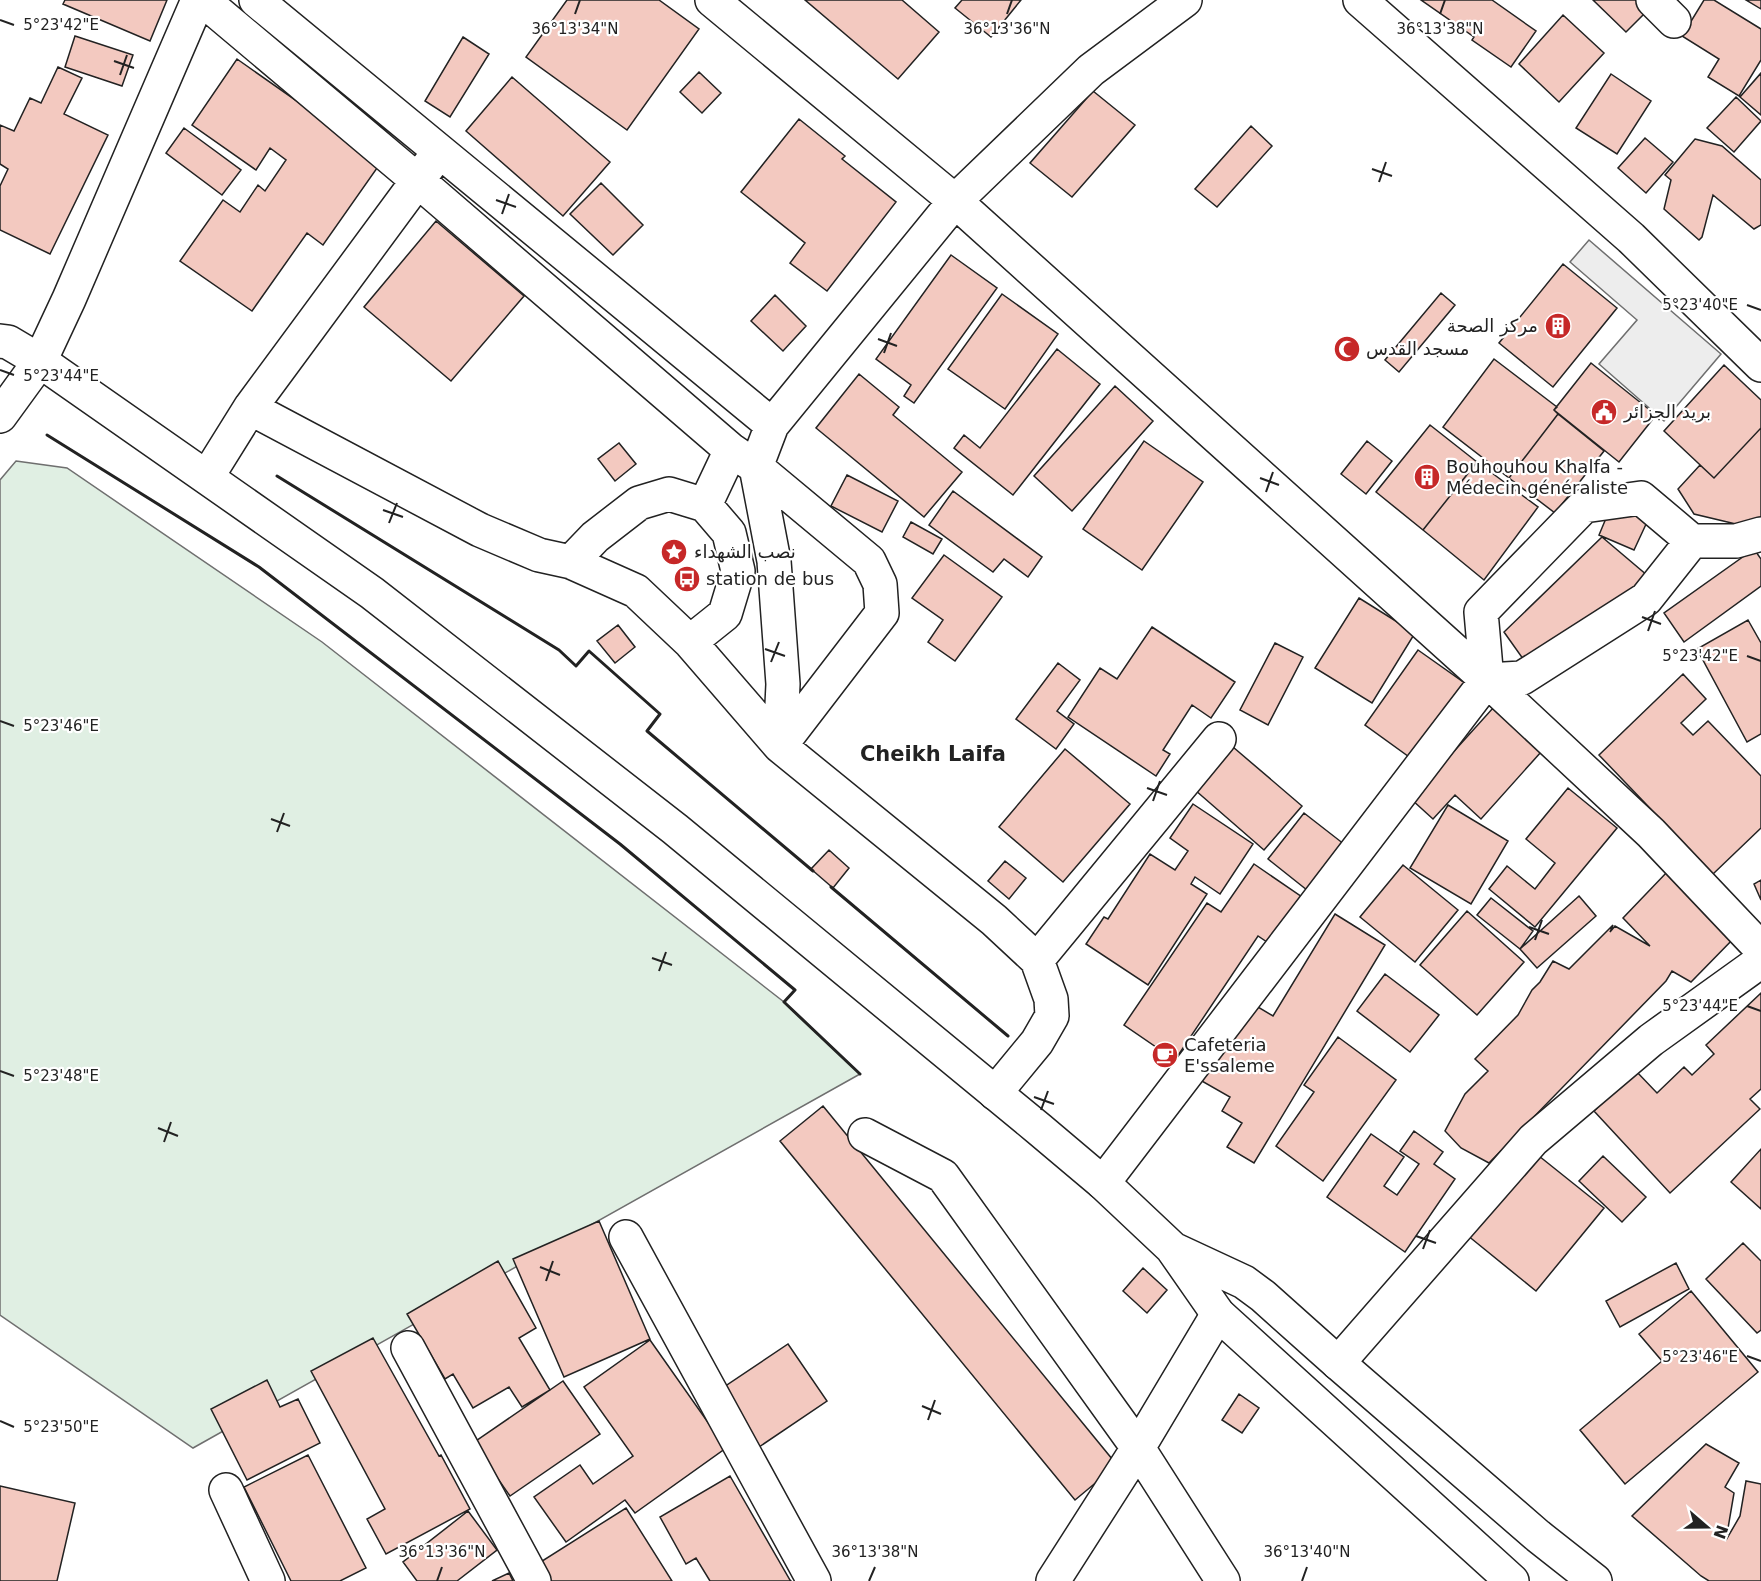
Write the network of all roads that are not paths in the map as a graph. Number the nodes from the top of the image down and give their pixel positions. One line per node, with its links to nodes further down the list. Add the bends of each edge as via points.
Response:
1 (198, 0): 11 (street)
2 (203, 0): 8 (street)
3 (256, 0): 7 (street)
4 (712, 0): 9 (street)
5 (1185, 0): 9 (street, via 1091,70)
6 (1360, 0): 12 (street, via 1630,238)
7 (440, 152): 8 (street); 15 (street)
8 (417, 180): 13 (street); 16 (street)
9 (955, 201): 15 (street); 23 (street)
10 (3, 337): 11 (street)
11 (40, 361): 14 (street); 17 (street)
12 (1761, 365)
13 (250, 408): 17 (street); 21 (street, via 480,530 539,555)
14 (0, 416)
15 (772, 425): 16 (street)
16 (744, 458): 18 (street); 25 (street, via 774,561 783,684); 25 (street, via 869,561 880,584 882,613)
17 (207, 477): 29 (street, via 372,593 666,822)
18 (705, 505): 21 (street, via 669,494 639,503 595,537); 22 (street, via 729,533 738,571 725,614)
19 (1761, 534): 20 (street, via 1736,541)
20 (1692, 541): 23 (street, via 1646,599 1522,678); 23 (street, via 1641,498 1584,506 1481,612)
21 (571, 562): 22 (street, via 636,591)
22 (690, 642): 25 (street)
23 (1487, 680): 26 (street, via 1651,833); 31 (street)
24 (1219, 739): 27 (street)
25 (780, 746): 27 (street, via 994,920)
26 (1761, 949)
27 (1037, 960): 29 (street, via 1052,999 1052,1016 1037,1042)
28 (1761, 961): 36 (street, via 1652,1040 1533,1140)
29 (995, 1093): 31 (street)
30 (865, 1135): 37 (street, via 942,1176)
31 (1103, 1183): 33 (street)
32 (626, 1237): 41 (street)
33 (1172, 1248): 34 (street); 36 (street, via 1244,1282)
34 (1218, 1314): 37 (street); 44 (street)
35 (408, 1348): 40 (street)
36 (1338, 1363): 45 (street)
37 (1138, 1448): 42 (street); 43 (street)
38 (226, 1490): 39 (street)
39 (268, 1581)
40 (534, 1581)
41 (814, 1581)
42 (1053, 1581)
43 (1224, 1581)
44 (1512, 1581)
45 (1595, 1581)

